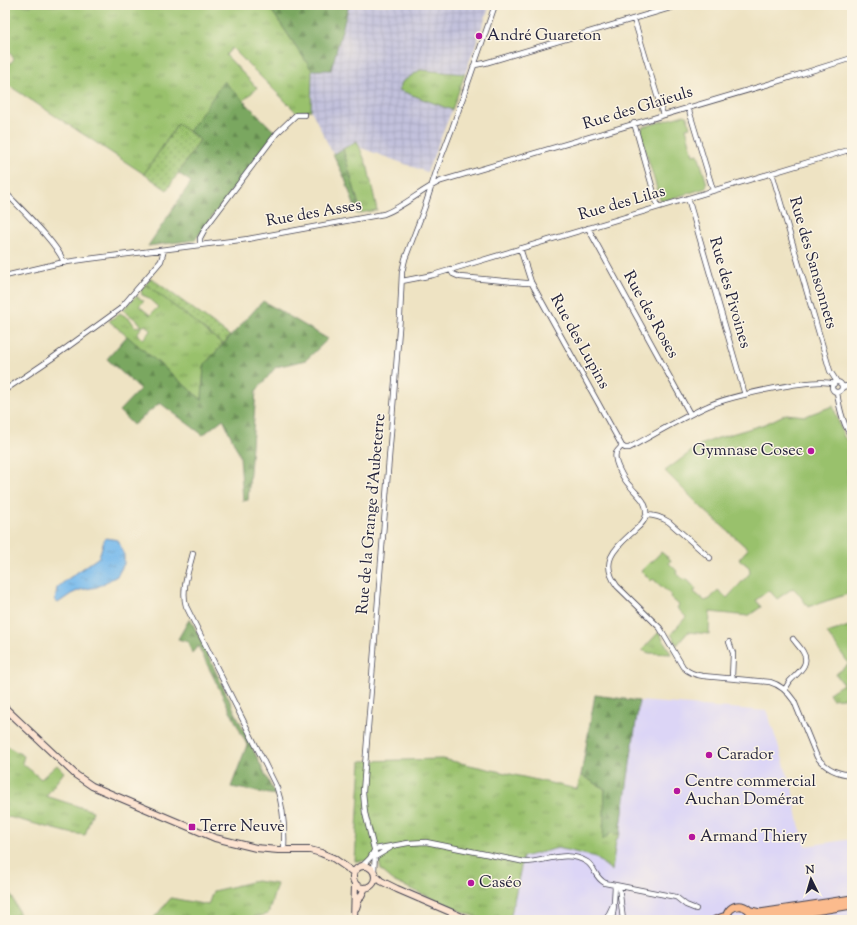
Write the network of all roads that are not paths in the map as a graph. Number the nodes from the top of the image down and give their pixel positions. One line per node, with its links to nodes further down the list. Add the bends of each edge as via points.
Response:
1 (495, 5): 5 (street)
2 (680, 5): 3 (street)
3 (634, 19): 5 (street); 8 (street)
4 (852, 58): 6 (street, Rue des Glaïeuls)
5 (475, 65): 13 (street)
6 (688, 107): 8 (street, Rue des Glaïeuls); 14 (street)
7 (305, 115): 19 (street, via 296,115 277,133 206,227 200,238)
8 (662, 115): 9 (street, Rue des Glaïeuls)
9 (634, 124): 13 (street, Rue des Glaïeuls); 17 (street)
10 (851, 149): 11 (street); 12 (street, Rue des Lilas)
11 (852, 160)
12 (772, 172): 14 (street, Rue des Lilas); 27 (street, Rue des Sansonnets)
13 (432, 185): 19 (street, Rue des Asses, via 384,214 248,239); 25 (street, Rue de la Grange d'Aubeterre, via 405,260)
14 (713, 190): 16 (street, Rue des Lilas)
15 (5, 192): 22 (street, via 47,238)
16 (688, 198): 17 (street, Rue des Lilas); 32 (street, Rue des Pivoines)
17 (658, 207): 18 (street, Rue des Lilas)
18 (588, 228): 20 (street, Rue des Lilas); 33 (street, Rue des Roses)
19 (200, 245): 21 (street, Rue des Asses)
20 (520, 248): 23 (street, Rue des Lilas); 26 (street, Rue des Lupins)
21 (164, 250): 22 (street, Rue des Asses); 30 (street, via 161,261 120,309)
22 (64, 263): 24 (street, Rue des Asses)
23 (450, 269): 25 (street, Rue des Lilas); 26 (street, via 453,274 460,277)
24 (5, 276)
25 (402, 281): 46 (street, Rue de la Grange d'Aubeterre, via 363,792 365,813)
26 (531, 282): 35 (street, Rue des Lupins)
27 (835, 383): 29 (street); 31 (street, via 833,388); 32 (street, via 792,385)
28 (852, 385): 29 (street)
29 (842, 386): 31 (street, via 840,392)
30 (5, 390)
31 (837, 392): 34 (street, via 847,430)
32 (745, 395): 33 (street)
33 (690, 414): 35 (street, via 629,448)
34 (852, 437)
35 (622, 446): 36 (street, via 616,453 615,462 629,486 642,498)
36 (646, 515): 38 (street, via 662,517); 41 (street, via 643,522 610,557 608,565 612,579 660,628 683,667 695,675)
37 (193, 553): 47 (street, via 184,591 186,606 277,788 284,814)
38 (710, 558)
39 (793, 639): 42 (street, via 803,652 805,663)
40 (729, 642): 41 (street, via 733,653)
41 (732, 678): 42 (street, via 770,682)
42 (784, 690): 44 (street, via 794,701 822,764 835,772)
43 (5, 708): 47 (main road, via 76,775 92,786 215,838 256,848)
44 (852, 775)
45 (391, 847): 46 (street); 48 (street); 53 (street, via 426,842 525,862 562,856 574,857 587,862 605,883)
46 (375, 849): 48 (street, Rue de la Grange d'Aubeterre); 49 (street)
47 (284, 850): 50 (main road, via 310,850 322,853)
48 (375, 857): 51 (street, Rue de la Grange d'Aubeterre)
49 (364, 865): 50 (main road); 51 (main road, via 370,867)
50 (353, 872): 52 (main road)
51 (375, 874): 54 (main road, via 374,882); 63 (main road, via 397,889)
52 (354, 884): 54 (main road, via 359,888); 59 (main road)
53 (617, 885): 56 (street); 58 (street, via 676,897); 66 (street)
54 (365, 888): 59 (main road)
55 (852, 900): 60 (main road, via 760,913)
56 (614, 903): 64 (street); 65 (street)
57 (852, 905): 69 (main road)
58 (696, 909)
59 (355, 911): 62 (main road)
60 (751, 911): 61 (main road, via 738,906 730,909); 68 (main road)
61 (726, 918): 67 (main road)
62 (354, 920)
63 (469, 920)
64 (606, 920)
65 (612, 920)
66 (623, 920)
67 (715, 920)
68 (753, 920)
69 (759, 920)

